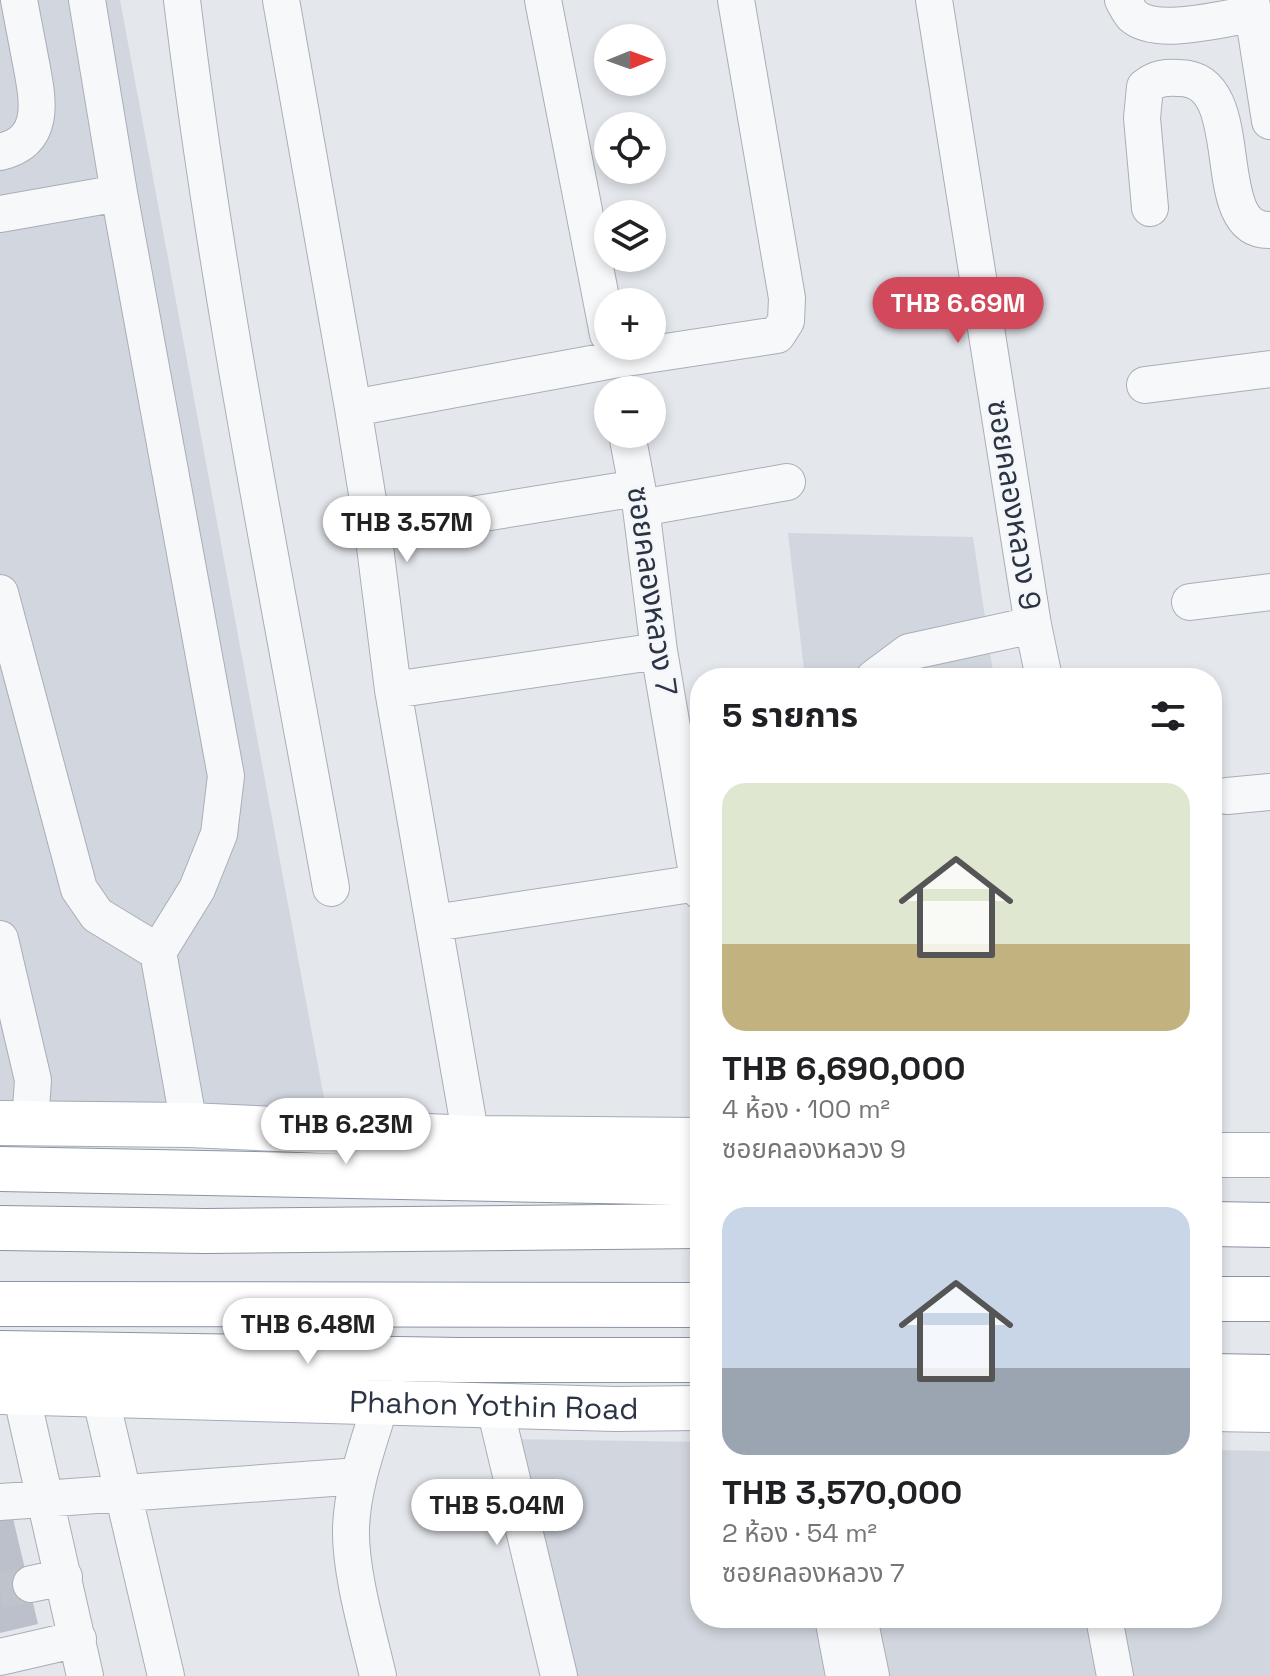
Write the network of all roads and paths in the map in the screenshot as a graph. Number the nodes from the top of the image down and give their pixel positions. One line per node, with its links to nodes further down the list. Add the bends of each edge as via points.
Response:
1 (19, 0): 11 (street, via 38,102 35,124 16,148)
2 (87, 0): 12 (street)
3 (182, 0): 37 (street, via 229,317)
4 (281, 0): 21 (street)
5 (543, 0): 16 (street)
6 (736, 0): 17 (street, via 787,298 786,321 777,335)
7 (934, 0): 29 (street, ซอยคลองหลวง 9)
8 (1123, 0): 9 (street, via 1133,16 1149,25 1172,26)
9 (1252, 7): 10 (street)
10 (1270, 121)
11 (0, 152)
12 (119, 193): 14 (street); 41 (street, via 226,776 219,834 197,889)
13 (1150, 208): 15 (street, via 1142,118 1145,87 1160,78 1199,81 1217,105 1244,221)
14 (0, 214)
15 (1270, 230)
16 (599, 288)
17 (666, 350)
18 (597, 360): 21 (street)
19 (1270, 369): 20 (street)
20 (1145, 385)
21 (353, 408): 25 (street)
22 (630, 448): 24 (street, ซอยคลองหลวง 7)
23 (787, 482): 24 (street)
24 (639, 498): 25 (street); 30 (street, ซอยคลองหลวง 7)
25 (373, 531): 33 (street)
26 (1270, 592): 27 (street)
27 (1190, 602)
28 (2, 604): 41 (street, via 79,889 97,915)
29 (1033, 625): 31 (street, via 909,652); 32 (street, ซอยคลองหลวง 9)
30 (659, 651): 33 (street); 36 (street, ซอยคลองหลวง 7)
31 (887, 668)
32 (1042, 668)
33 (393, 690): 39 (street)
34 (1270, 792): 35 (street)
35 (1227, 796)
36 (690, 834)
37 (331, 888)
38 (690, 888): 39 (street)
39 (434, 923): 44 (street)
40 (0, 939): 42 (street, via 33,1080)
41 (158, 952): 43 (street)
42 (15, 1123): 43 (main road)
43 (189, 1125): 44 (main road)
44 (471, 1138): 45 (main road)
45 (690, 1140)
46 (1222, 1155): 47 (main road)
47 (1270, 1155)
48 (0, 1169): 49 (main road)
49 (690, 1183)
50 (1222, 1224): 51 (main road)
51 (1270, 1225)
52 (690, 1226): 53 (main road)
53 (0, 1228)
54 (1222, 1299): 55 (main road)
55 (1270, 1299)
56 (0, 1304): 57 (main road)
57 (690, 1305)
58 (0, 1353): 59 (main road)
59 (690, 1360)
60 (1222, 1376): 61 (main road)
61 (1270, 1377)
62 (10, 1392): 63 (main road, Phahon Yothin Road); 71 (street)
63 (100, 1395): 64 (main road, Phahon Yothin Road); 70 (street)
64 (381, 1402): 65 (main road, Phahon Yothin Road); 69 (street)
65 (494, 1404): 66 (main road, Phahon Yothin Road); 81 (street)
66 (690, 1408)
67 (1222, 1409): 68 (main road)
68 (1270, 1410)
69 (359, 1476): 70 (street); 80 (street, via 351,1529)
70 (122, 1493): 71 (street); 79 (street)
71 (28, 1505): 75 (street, via 48,1580)
72 (835, 1628): 82 (street)
73 (861, 1628): 83 (street)
74 (1106, 1628): 84 (street)
75 (78, 1639): 77 (street); 78 (street)
76 (0, 1657): 77 (street)
77 (43, 1662)
78 (85, 1676)
79 (166, 1676)
80 (378, 1676)
81 (559, 1676)
82 (844, 1676)
83 (871, 1676)
84 (1115, 1676)

